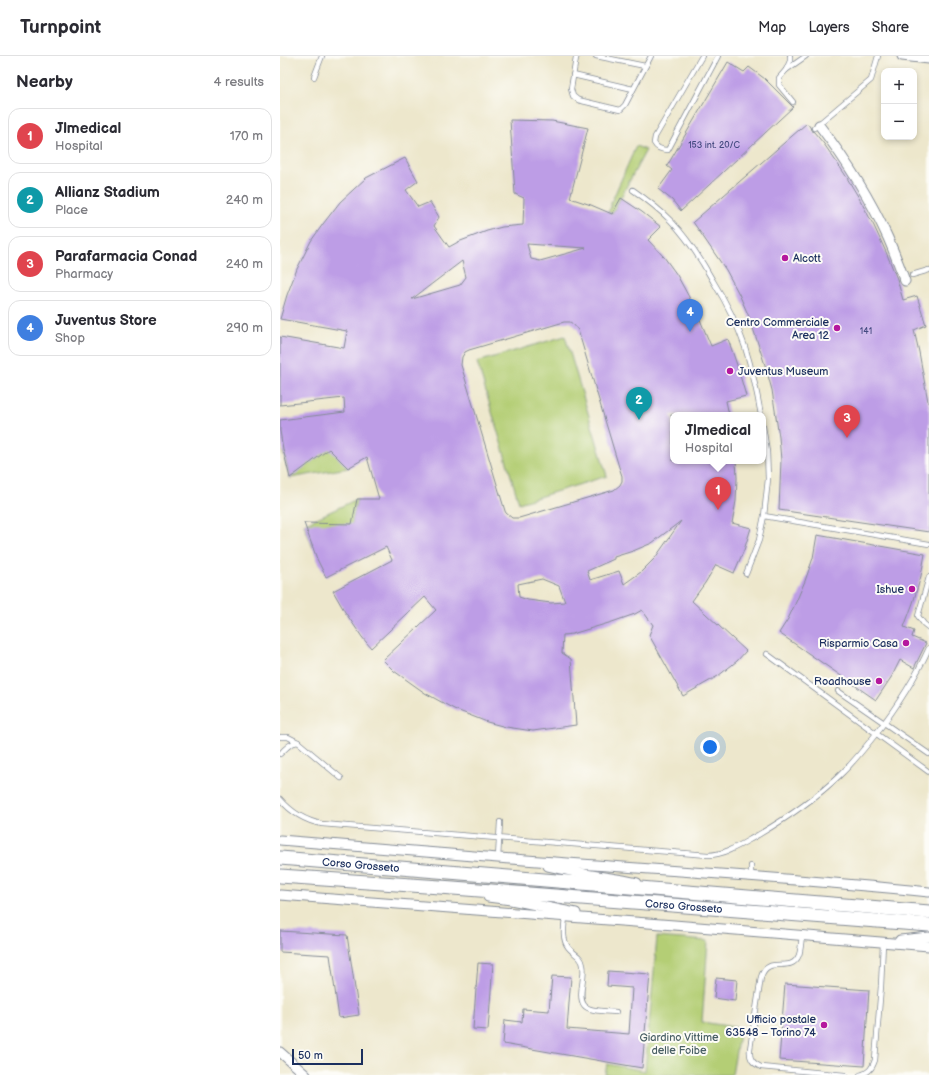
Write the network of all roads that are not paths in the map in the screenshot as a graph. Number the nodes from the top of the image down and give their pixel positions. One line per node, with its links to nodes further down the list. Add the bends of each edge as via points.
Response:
1 (322, 56): 15 (lane)
2 (577, 56): 14 (lane)
3 (596, 56): 12 (lane)
4 (650, 56): 12 (lane)
5 (702, 56): 6 (lane, via 655,137 656,147 668,150)
6 (718, 56)
7 (790, 56): 13 (lane)
8 (806, 56): 13 (lane)
9 (878, 56): 18 (lane, via 871,80)
10 (902, 56): 11 (street)
11 (929, 59)
12 (645, 66): 16 (lane)
13 (786, 70): 17 (lane, via 779,78 779,85)
14 (573, 75): 16 (lane); 16 (lane, via 573,96 578,100 601,106 620,110)
15 (314, 77)
16 (633, 89)
17 (793, 102)
18 (816, 126): 21 (street, via 838,150 865,193)
19 (633, 190): 22 (lane, via 654,205 688,241 720,292 745,346)
20 (929, 270): 21 (lane)
21 (909, 278)
22 (760, 412)
23 (766, 446): 24 (lane, via 768,480)
24 (764, 516): 25 (lane); 26 (lane, via 759,540)
25 (929, 544)
26 (746, 574)
27 (929, 577): 28 (lane, via 918,616)
28 (929, 628)
29 (929, 648): 32 (lane, via 903,697)
30 (767, 654): 33 (lane)
31 (838, 691): 32 (lane)
32 (884, 723): 33 (lane); 37 (lane)
33 (876, 734): 38 (lane); 42 (lane, via 846,770 788,817 719,854)
34 (280, 738): 35 (lane, via 288,737)
35 (298, 742): 36 (lane, via 287,746); 39 (lane)
36 (280, 754)
37 (929, 754)
38 (929, 772)
39 (341, 778)
40 (280, 800): 42 (lane, via 301,817 318,824)
41 (500, 822): 42 (lane)
42 (499, 838): 45 (lane)
43 (280, 840): 45 (street, Corso Grosseto)
44 (280, 858): 51 (main road, Corso Grosseto)
45 (498, 858): 46 (street, Corso Grosseto)
46 (527, 860): 49 (street, Corso Grosseto); 51 (street, Corso Grosseto)
47 (751, 866): 49 (lane)
48 (280, 876): 50 (main road, Corso Grosseto)
49 (751, 876): 52 (street, Corso Grosseto)
50 (440, 887): 56 (street, Corso Grosseto); 57 (main road, Corso Grosseto)
51 (656, 888): 54 (main road, Corso Grosseto)
52 (929, 892)
53 (280, 895): 55 (street, Corso Grosseto)
54 (929, 912)
55 (565, 917): 56 (street, Corso Grosseto); 62 (lane, via 566,943 583,964 583,1004 590,1009)
56 (595, 919): 58 (street, Corso Grosseto)
57 (929, 925)
58 (802, 936): 60 (street, Corso Grosseto); 65 (lane, via 799,955 794,962 771,965 763,972 750,1058 761,1067)
59 (929, 937): 60 (street, Corso Grosseto)
60 (883, 943): 61 (street, Corso Grosseto); 66 (lane, via 875,1060 870,1071)
61 (929, 946)
62 (616, 1012)
63 (280, 1052): 64 (street)
64 (306, 1075)
65 (845, 1075)
66 (860, 1075)

